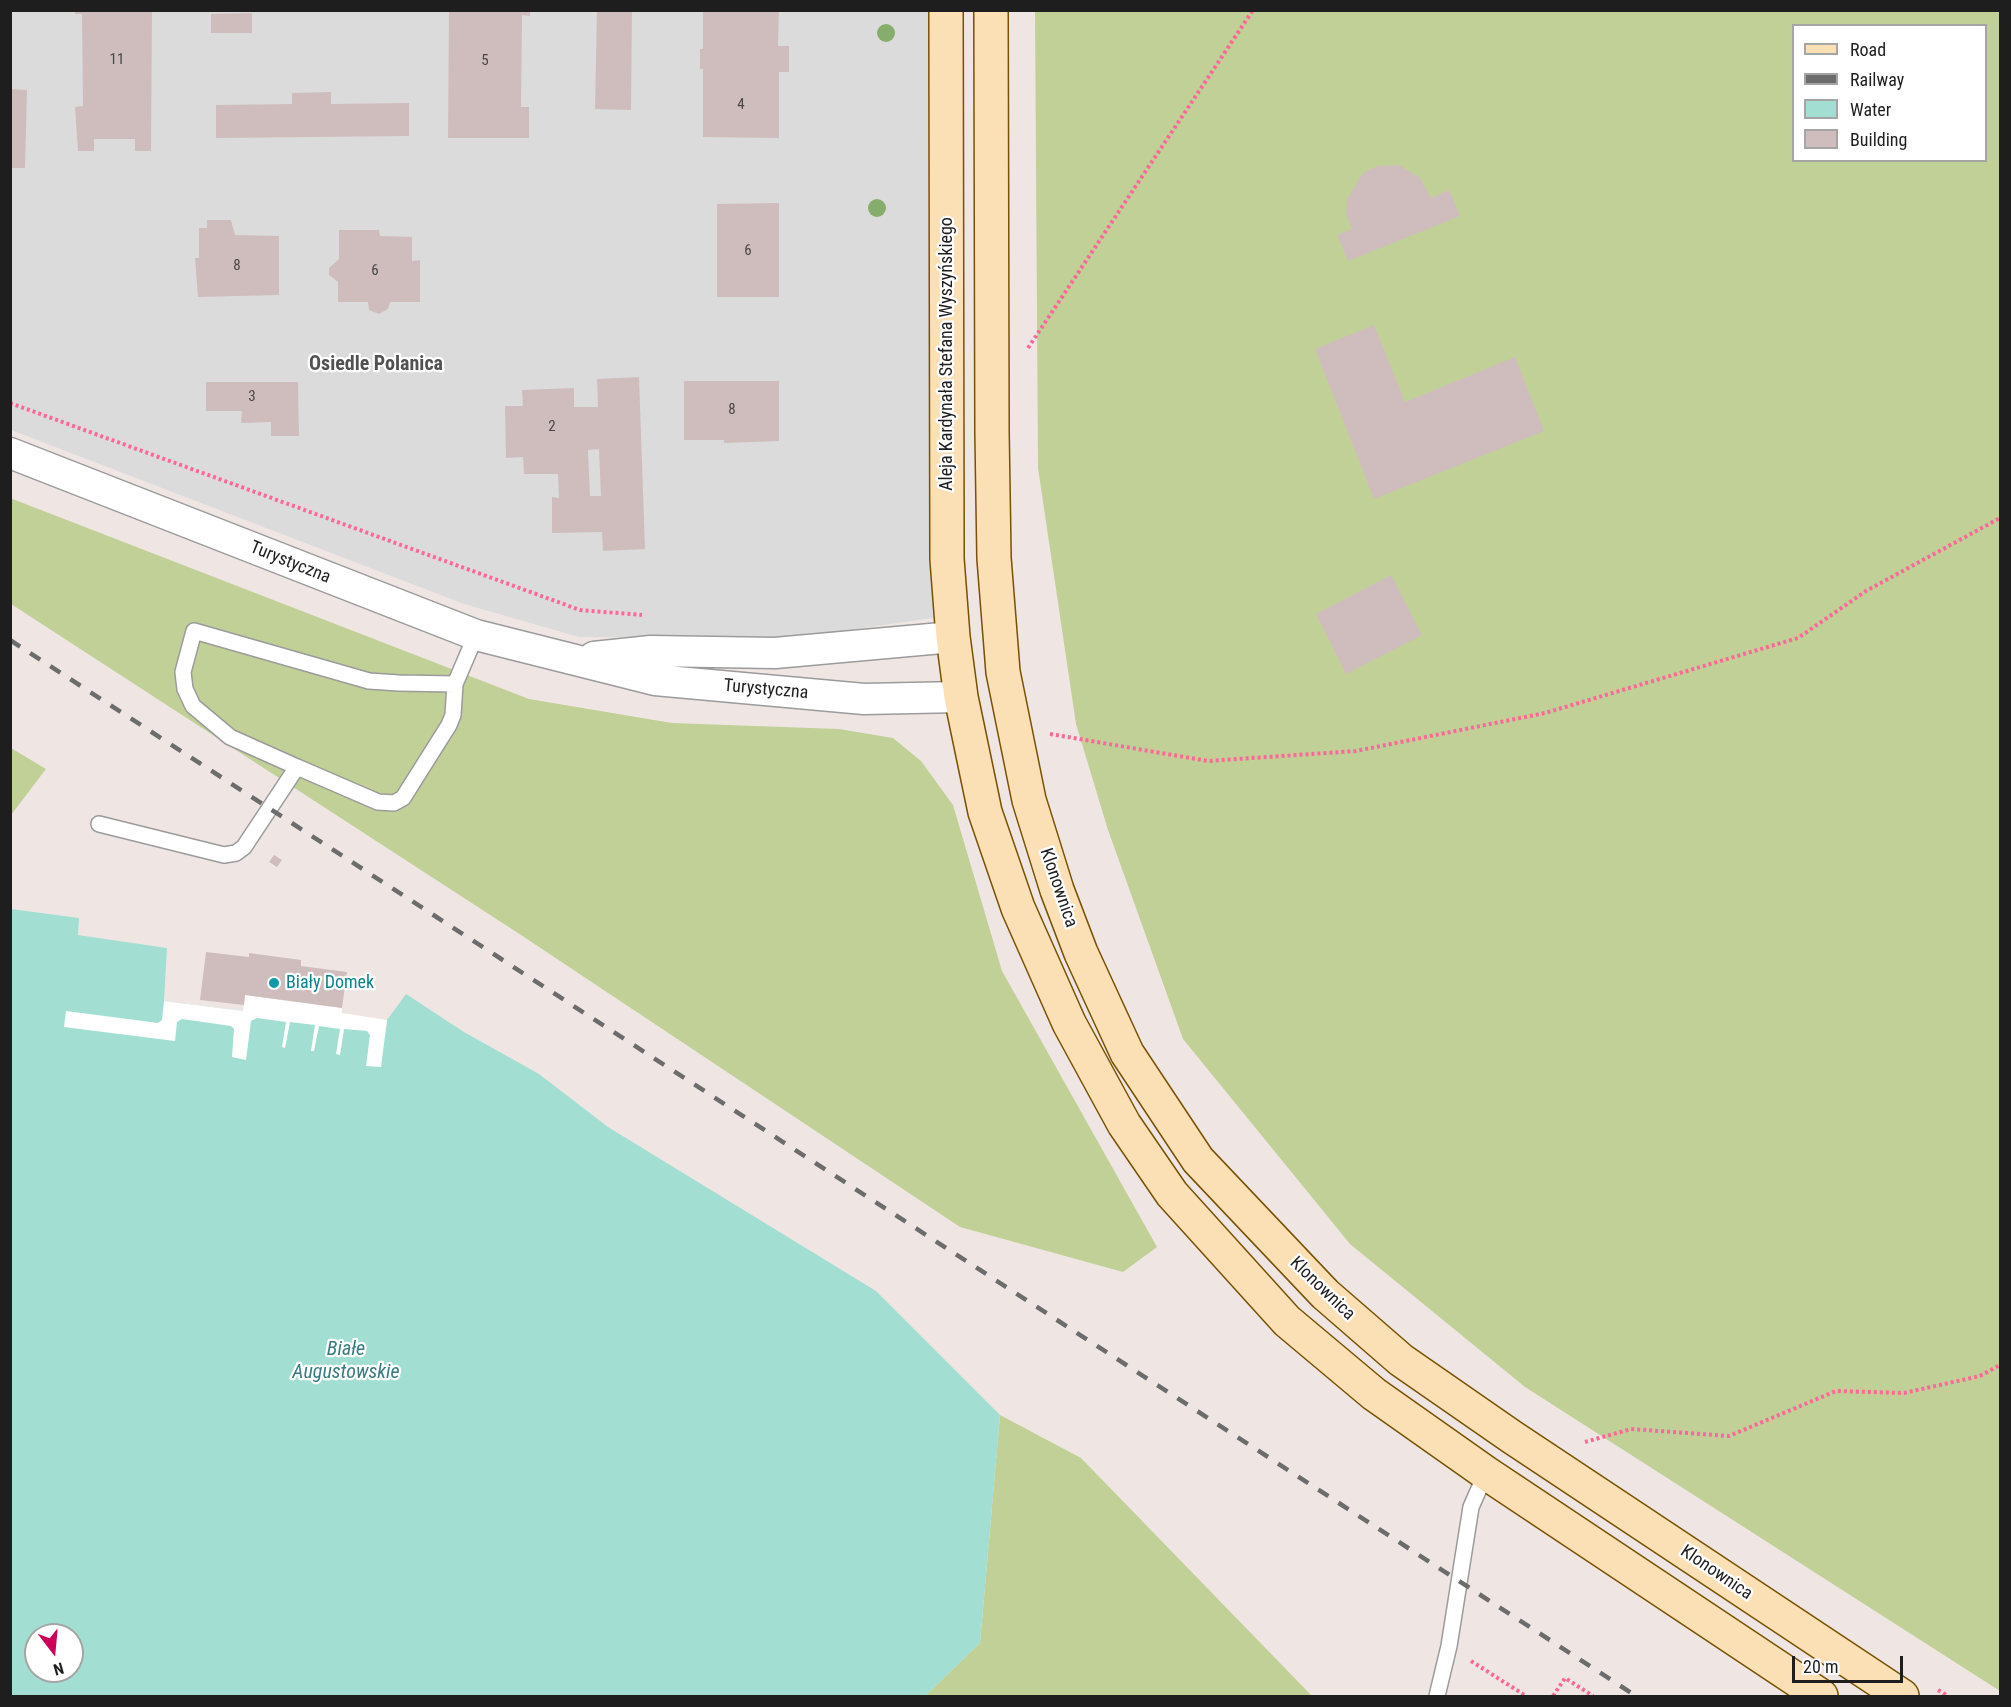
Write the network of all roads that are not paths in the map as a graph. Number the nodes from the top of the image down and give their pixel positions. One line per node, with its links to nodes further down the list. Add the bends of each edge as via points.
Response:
1 (946, 10): 4 (main road, Aleja Kardynała Stefana Wyszyńskiego)
2 (991, 10): 3 (main road)
3 (993, 177): 4 (main road); 9 (main road, via 994,558)
4 (946, 178): 7 (main road, Aleja Kardynała Stefana Wyszyńskiego, via 947,559)
5 (10, 453): 6 (street, Turystyczna)
6 (476, 635): 8 (street, Turystyczna); 10 (lane)
7 (952, 637): 8 (street, Turystyczna, via 775,653 651,651); 9 (main road); 11 (main road, Aleja Kardynała Stefana Wyszyńskiego)
8 (573, 660): 11 (street, Turystyczna, via 655,680 864,699)
9 (1002, 672): 11 (main road); 14 (main road, Klonownica, via 1029,800 1081,953 1127,1053 1198,1160 1325,1294 1401,1360)
10 (455, 684): 12 (lane, via 449,725 404,798 394,803 378,802); 12 (lane, via 369,681 194,631 183,672 192,706 230,737)
11 (961, 697): 15 (main road, via 985,812 1018,908 1069,1023 1124,1124 1172,1194 1287,1322 1374,1394)
12 (297, 766): 13 (lane, via 244,848 236,853 224,855)
13 (99, 824)
14 (1512, 1437): 15 (main road); 16 (main road, Klonownica)
15 (1486, 1473): 17 (lane, via 1471,1507); 18 (main road)
16 (1915, 1690)
17 (1437, 1696)
18 (1821, 1696)

